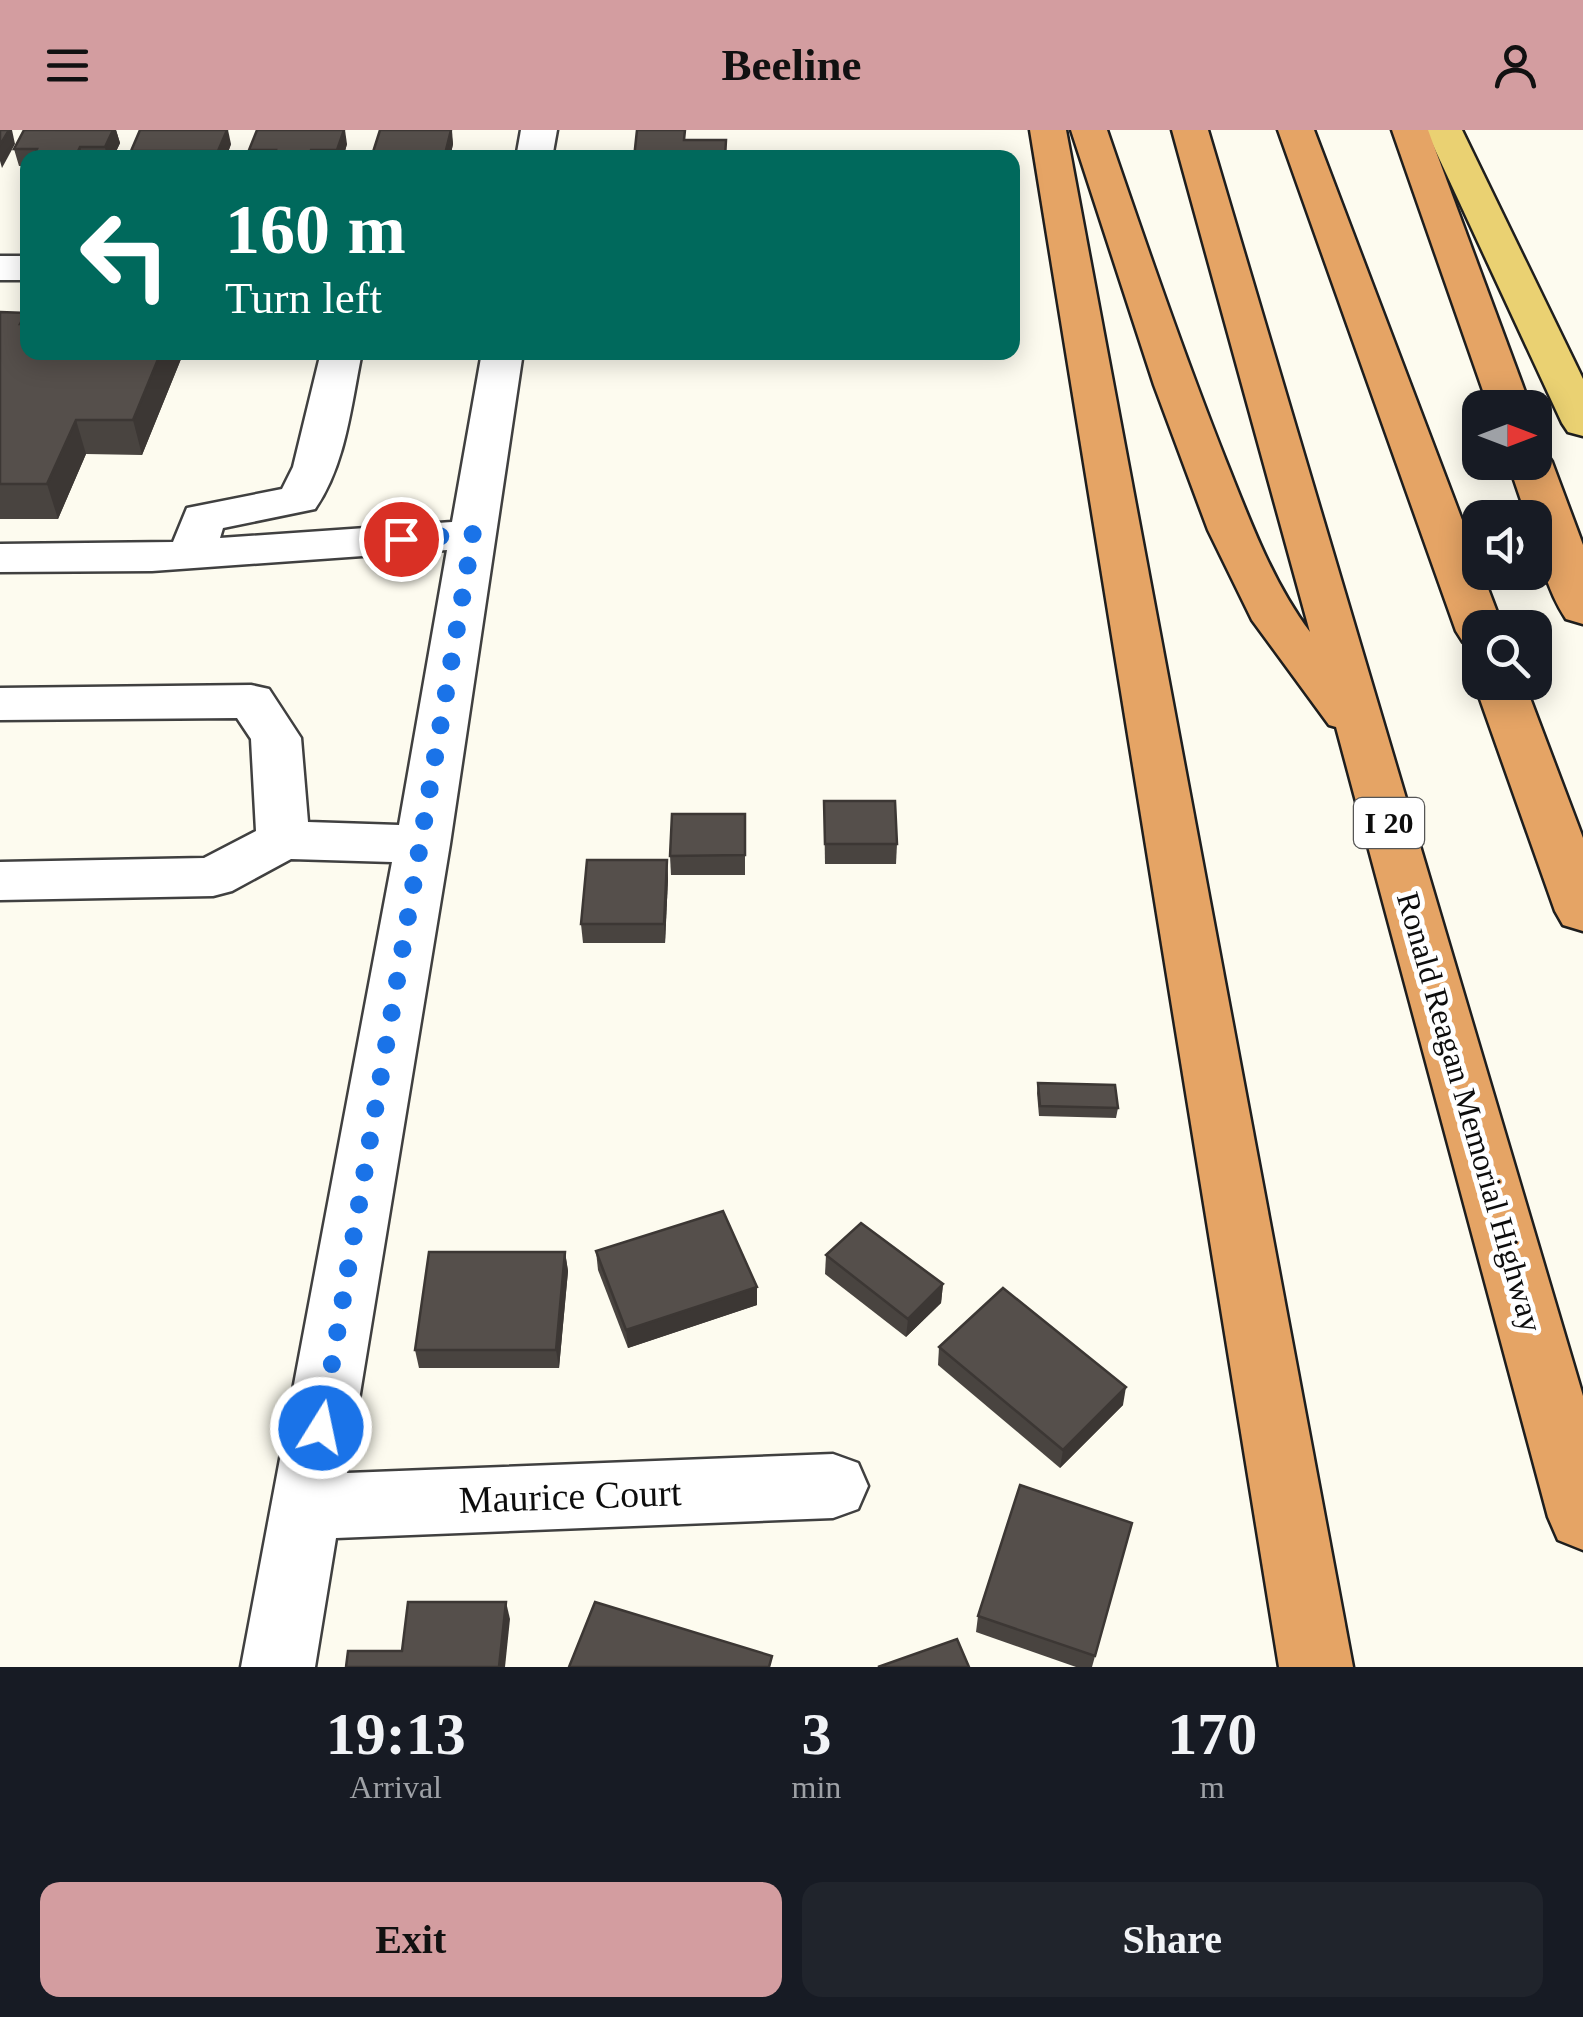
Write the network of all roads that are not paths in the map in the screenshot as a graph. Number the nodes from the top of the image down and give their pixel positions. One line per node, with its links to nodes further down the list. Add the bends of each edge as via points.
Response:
1 (1048, 130): 28 (highway)
2 (1089, 130): 19 (highway, via 1231,530 1276,620)
3 (1190, 130): 19 (highway, Ronald Reagan Memorial Highway / I 20)
4 (1296, 130): 16 (highway)
5 (1410, 130): 9 (highway)
6 (1444, 130): 10 (main road)
7 (340, 360): 13 (street, via 314,466 299,498 203,518)
8 (502, 360): 12 (street)
9 (1504, 390)
10 (1577, 398)
11 (1536, 480): 15 (highway)
12 (473, 534): 13 (street); 21 (street)
13 (192, 554): 14 (street)
14 (0, 558)
15 (1583, 609)
16 (1472, 610)
17 (1506, 700): 23 (highway)
18 (0, 704): 20 (street, via 250,701 276,738)
19 (1366, 738): 26 (highway, Ronald Reagan Memorial Highway / I 20)
20 (284, 840): 21 (street); 22 (street, via 213,877)
21 (423, 844): 25 (street)
22 (0, 882)
23 (1583, 911)
24 (833, 1486): 25 (street, Maurice Court)
25 (308, 1507): 27 (street)
26 (1583, 1518)
27 (278, 1667)
28 (1316, 1667)

